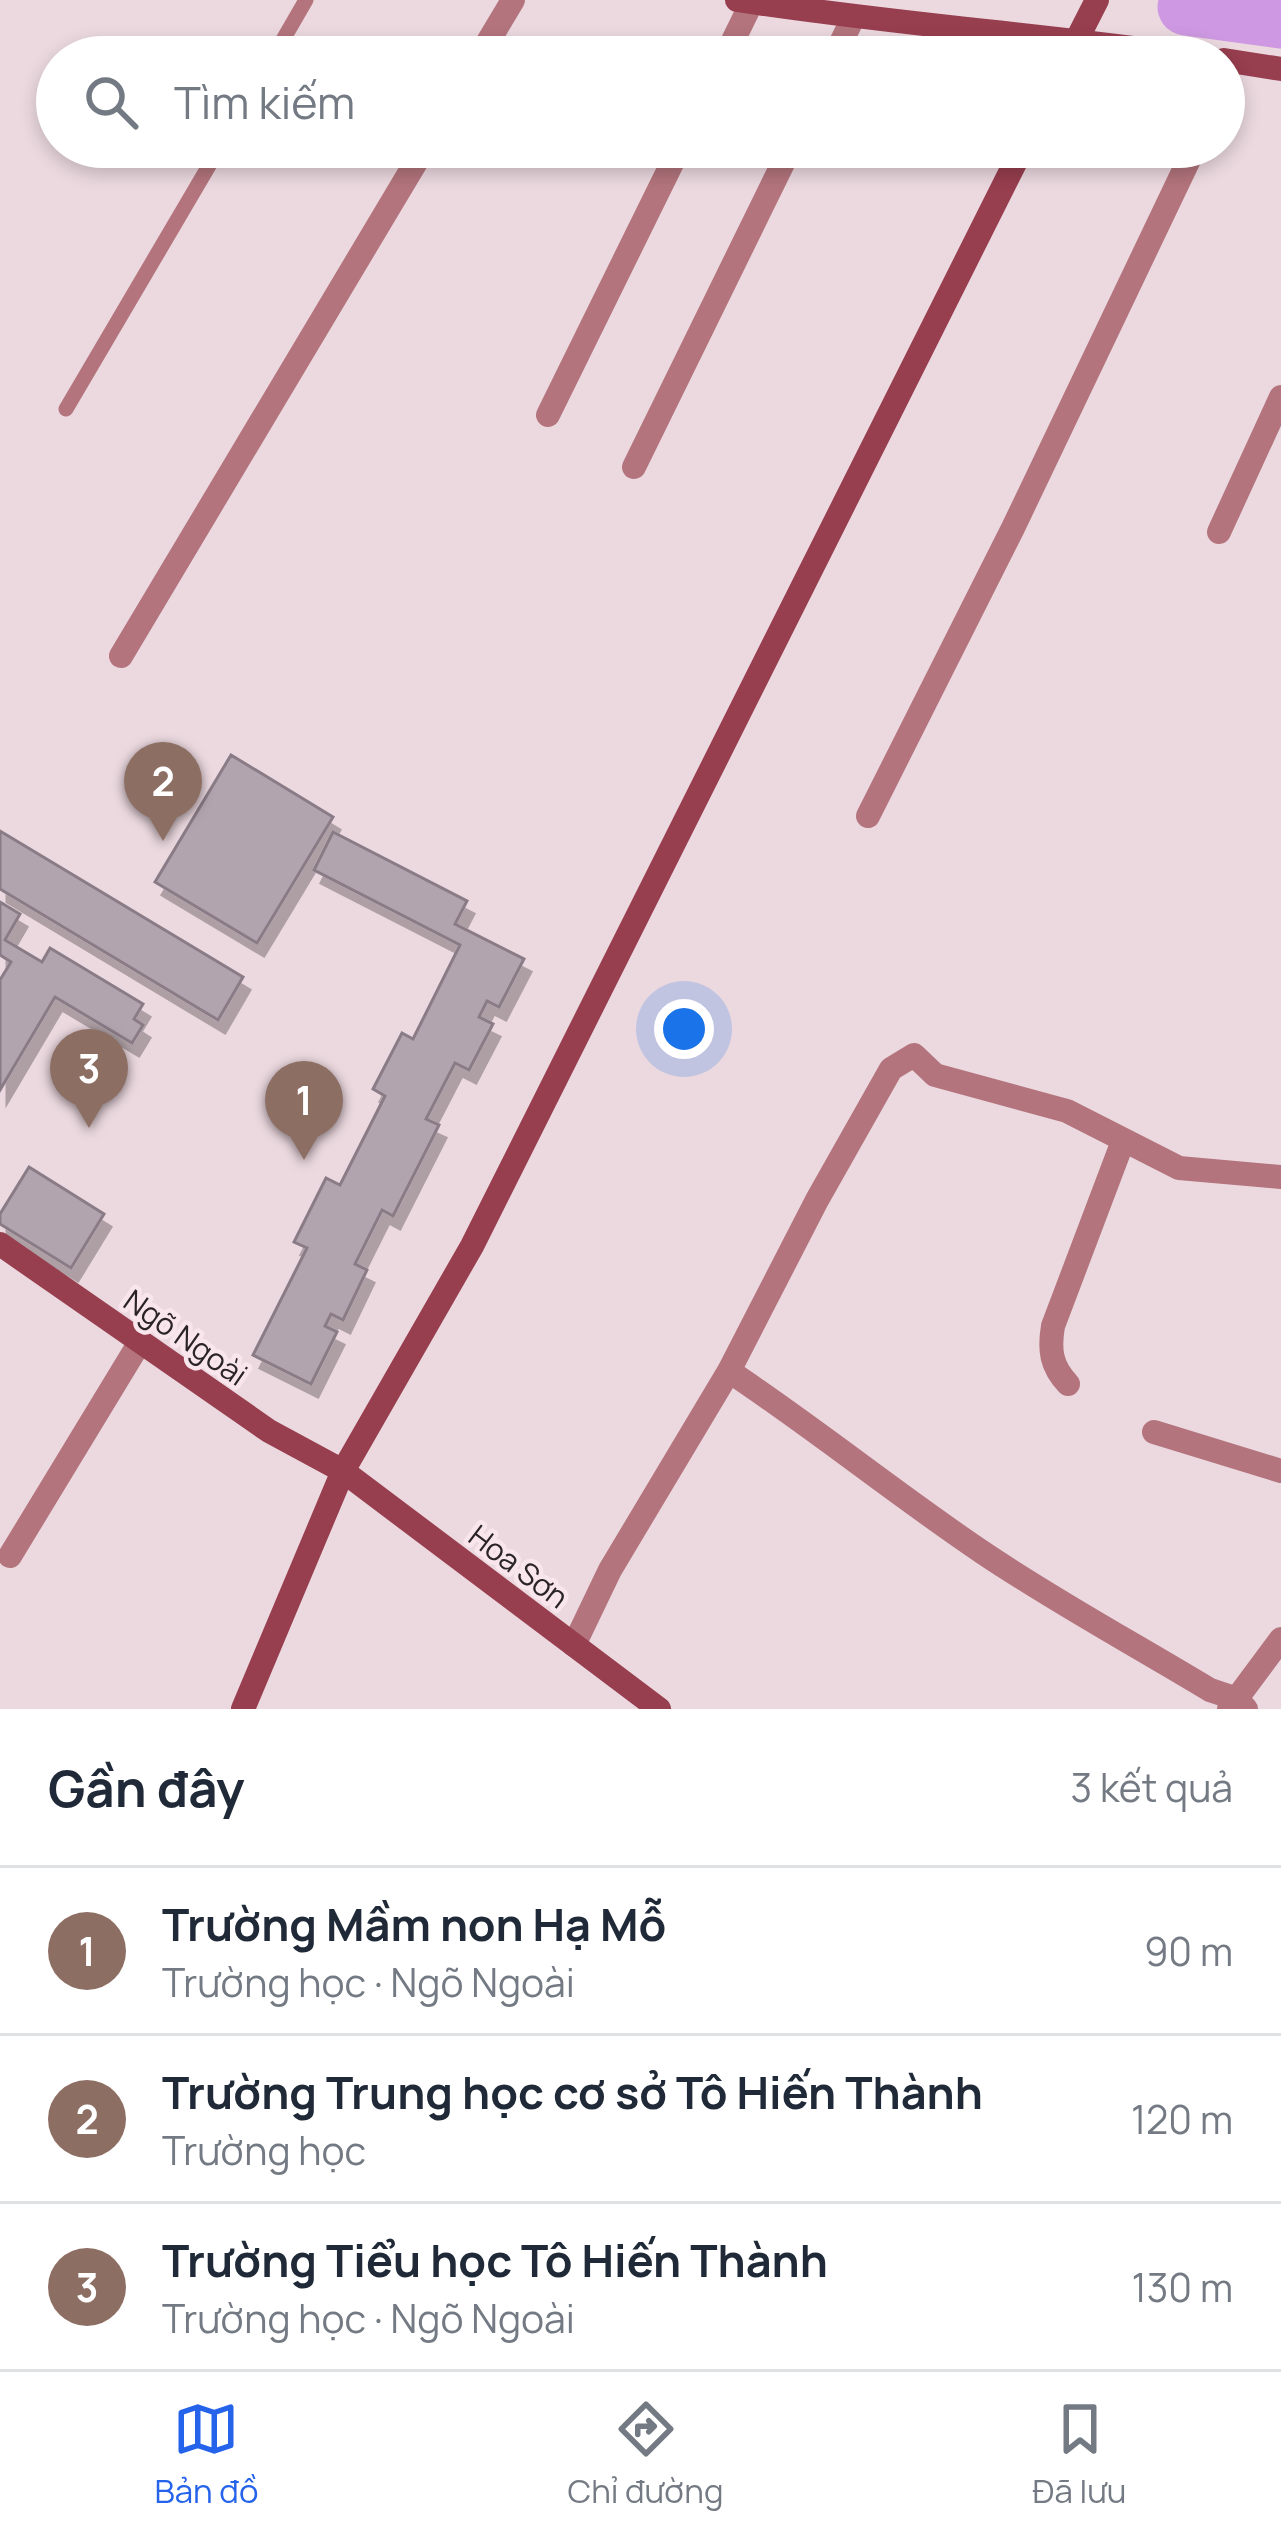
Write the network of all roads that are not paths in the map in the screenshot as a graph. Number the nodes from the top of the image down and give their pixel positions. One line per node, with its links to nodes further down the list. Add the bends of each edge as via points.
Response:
1 (306, 0): 6 (lane)
2 (513, 0): 7 (street)
3 (1097, 0): 11 (main road)
4 (745, 1): 5 (main road); 8 (street)
5 (853, 18): 9 (street); 10 (main road)
6 (285, 36)
7 (492, 36)
8 (732, 36)
9 (845, 36)
10 (985, 36)
11 (1079, 36)
12 (1245, 68): 13 (main road)
13 (1281, 69)
14 (208, 168): 21 (lane)
15 (412, 168): 25 (street)
16 (670, 168): 22 (street)
17 (780, 168): 23 (street)
18 (1012, 168): 34 (main road, via 472,1246)
19 (1186, 168): 26 (street)
20 (1281, 397): 24 (street)
21 (65, 409)
22 (548, 415)
23 (634, 467)
24 (1219, 532)
25 (121, 656)
26 (868, 816)
27 (1123, 1141): 28 (street, via 1179,1168); 31 (street, via 1066,1111 935,1075 914,1055 890,1069); 32 (street, via 1053,1326 1049,1347)
28 (1281, 1177)
29 (0, 1244): 30 (main road, Ngõ Ngoài)
30 (140, 1342): 34 (main road, Ngõ Ngoài, via 268,1431); 36 (street)
31 (729, 1371): 38 (street); 39 (street, via 1029,1583)
32 (1068, 1384)
33 (1154, 1432): 35 (street)
34 (343, 1471): 38 (main road, Hoa Sơn); 41 (main road)
35 (1281, 1472)
36 (10, 1556)
37 (1281, 1639): 39 (street)
38 (574, 1645): 40 (main road, Hoa Sơn)
39 (1237, 1706)
40 (653, 1707)
41 (243, 1709)

